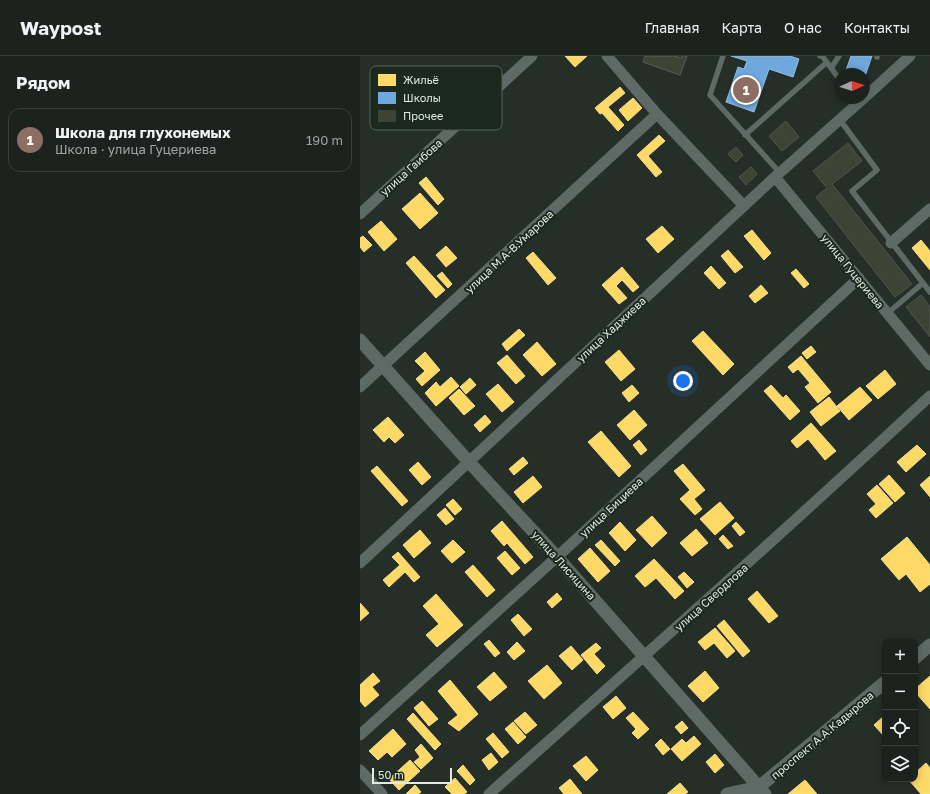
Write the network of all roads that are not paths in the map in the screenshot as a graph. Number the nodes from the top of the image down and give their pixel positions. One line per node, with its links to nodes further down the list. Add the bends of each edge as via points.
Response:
1 (532, 56): 10 (street, улица Гаибова)
2 (607, 56): 13 (street)
3 (723, 56): 16 (lane, via 710,95)
4 (820, 56): 7 (lane)
5 (839, 56): 8 (lane)
6 (910, 56): 11 (street, улица Хаджиева)
7 (827, 62): 8 (lane); 16 (lane)
8 (831, 68): 9 (lane)
9 (834, 72)
10 (502, 84)
11 (870, 90)
12 (855, 104): 14 (street, улица Хаджиева)
13 (657, 114): 18 (street); 28 (street, улица М.А-В.Умарова)
14 (840, 120): 17 (street, улица Хаджиева); 21 (lane, via 876,170 852,191)
15 (451, 130): 20 (street, улица Гаибова)
16 (745, 135): 17 (lane)
17 (778, 175): 18 (street, улица Хаджиева); 22 (street, улица Гуцериева)
18 (744, 206): 31 (street, улица Хаджиева)
19 (930, 209): 21 (street)
20 (360, 214)
21 (891, 243): 23 (lane)
22 (859, 278): 25 (street, улица Гуцериева); 32 (street, улица Бициева)
23 (923, 283): 24 (lane); 25 (lane)
24 (930, 292)
25 (888, 313): 27 (street, улица Гуцериева)
26 (360, 340): 28 (street, улица Лисицина)
27 (930, 365)
28 (383, 366): 29 (street, улица М.А-В.Умарова); 31 (street, улица Лисицина)
29 (360, 387)
30 (930, 396): 36 (street, улица Свердлова)
31 (468, 462): 32 (street, улица Лисицина); 33 (street, улица Хаджиева)
32 (557, 556): 36 (street, улица Лисицина); 38 (street, улица Бициева)
33 (360, 563)
34 (930, 645): 35 (street)
35 (918, 655)
36 (646, 656): 40 (street, улица Лисицина); 42 (street, улица Свердлова)
37 (882, 685): 40 (street, проспект А.А.Кадырова)
38 (360, 735)
39 (360, 770): 41 (street)
40 (760, 792): 43 (street, проспект А.А.Кадырова)
41 (382, 794)
42 (489, 794)
43 (727, 794)

